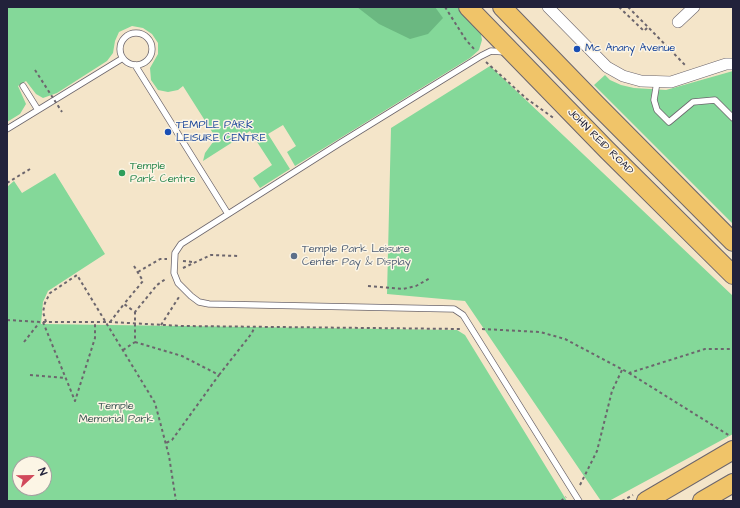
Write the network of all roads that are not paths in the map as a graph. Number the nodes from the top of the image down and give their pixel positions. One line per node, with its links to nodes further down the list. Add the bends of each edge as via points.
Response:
1 (468, 7): 6 (highway, JOHN REID ROAD)
2 (502, 7): 16 (highway)
3 (548, 7): 10 (street, via 607,67 623,76)
4 (694, 7): 5 (street)
5 (678, 22)
6 (514, 55): 15 (lane, via 491,51 481,56); 17 (highway, JOHN REID ROAD)
7 (122, 58): 9 (lane); 9 (lane, via 119,47 123,39 130,34 146,36 152,51 142,64); 12 (lane)
8 (733, 64): 10 (street, via 671,82)
9 (135, 65): 15 (lane)
10 (657, 82): 13 (lane, via 654,100 657,110 669,122 693,102 715,100)
11 (23, 86): 12 (lane)
12 (38, 110): 14 (lane)
13 (733, 118)
14 (7, 129)
15 (228, 214): 20 (lane, via 177,248 174,273 178,283 199,302 454,309 463,315 571,493)
16 (733, 242)
17 (733, 275)
18 (733, 450): 21 (highway)
19 (733, 483): 22 (highway)
20 (579, 501)
21 (646, 501)
22 (702, 501)

